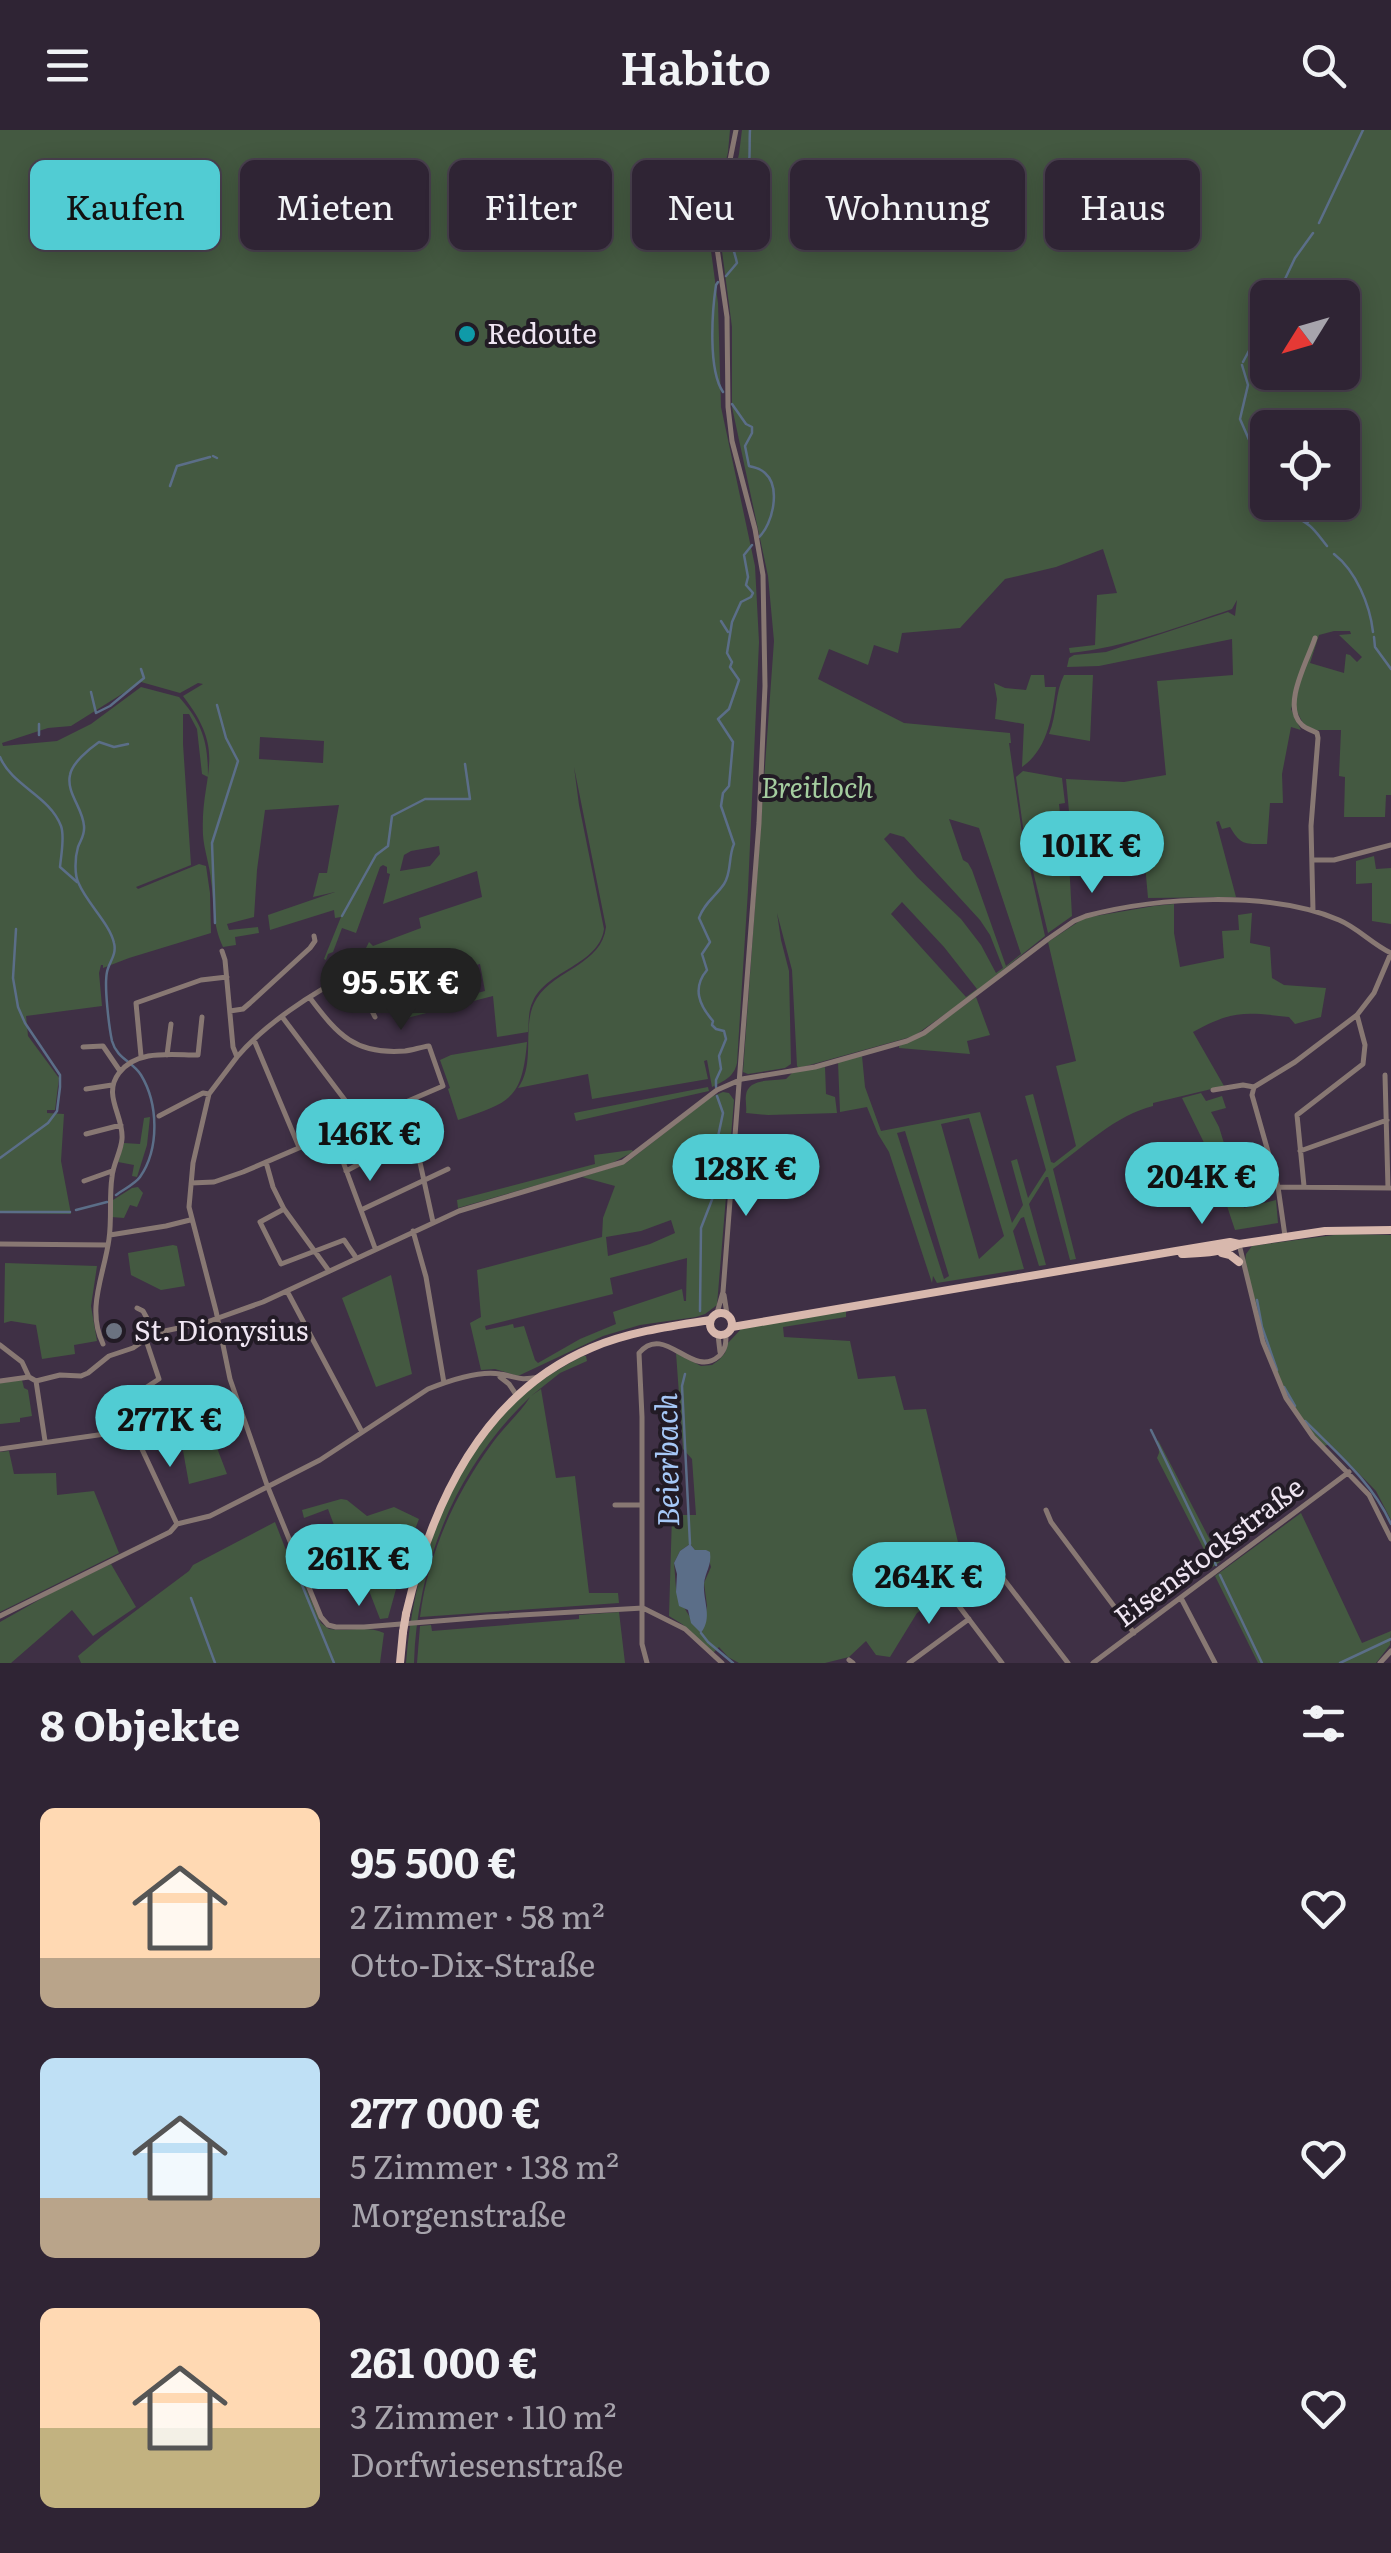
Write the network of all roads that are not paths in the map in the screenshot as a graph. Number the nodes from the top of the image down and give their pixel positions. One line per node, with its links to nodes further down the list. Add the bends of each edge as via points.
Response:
1 (736, 130): 24 (street, via 718,200 716,241 732,441 762,575 765,686)
2 (1315, 638): 4 (street, via 1293,708 1318,738)
3 (1391, 845): 4 (street)
4 (1312, 860): 5 (street)
5 (1313, 911): 8 (street, via 1348,924); 24 (street, via 1266,902 1172,900 1086,916 916,1038)
6 (314, 936): 11 (street, via 310,948 250,1003)
7 (222, 951): 9 (street)
8 (1391, 953): 12 (street)
9 (227, 977): 11 (street); 20 (street, via 136,1002)
10 (310, 998): 13 (street, via 351,974); 15 (street); 30 (street, via 357,1046 429,1046 443,1086)
11 (230, 1010): 21 (street)
12 (1357, 1015): 26 (street); 39 (street, via 1366,1045 1363,1064 1299,1111)
13 (375, 1017)
14 (202, 1018): 19 (street, via 198,1054)
15 (282, 1018): 17 (street); 32 (street)
16 (171, 1024): 19 (street)
17 (254, 1040): 21 (street); 38 (street)
18 (83, 1047): 22 (street, via 103,1046)
19 (167, 1055): 20 (street)
20 (141, 1056): 22 (street)
21 (236, 1057): 29 (street)
22 (120, 1071): 25 (street)
23 (1385, 1075): 33 (street)
24 (739, 1081): 53 (street, via 717,1090 623,1162); 71 (street)
25 (112, 1084): 27 (street); 34 (street)
26 (1254, 1087): 28 (street); 48 (street)
27 (86, 1090)
28 (1213, 1090)
29 (209, 1094): 31 (street); 46 (street)
30 (407, 1102): 32 (street); 37 (street)
31 (159, 1116)
32 (360, 1120): 35 (street)
33 (1387, 1120): 39 (street); 49 (street)
34 (122, 1125): 36 (street); 42 (street)
35 (332, 1132): 38 (street); 43 (street)
36 (86, 1134)
37 (415, 1134): 43 (street); 44 (street)
38 (299, 1147): 40 (street)
39 (1300, 1151): 47 (street)
40 (266, 1162): 46 (street, via 214,1182); 50 (street)
41 (448, 1169): 44 (street)
42 (112, 1170): 45 (street); 56 (street)
43 (346, 1171): 51 (street)
44 (424, 1180): 51 (street); 53 (street)
45 (84, 1181)
46 (191, 1182): 52 (street)
47 (1304, 1186): 48 (street); 49 (street)
48 (1278, 1188): 57 (street)
49 (1389, 1188)
50 (284, 1209): 63 (street); 63 (street, via 260,1222 280,1262)
51 (361, 1210): 61 (street)
52 (191, 1219): 56 (street); 70 (street)
53 (432, 1222): 55 (street)
54 (1391, 1230): 57 (main road)
55 (413, 1231): 61 (street); 82 (street)
56 (110, 1235): 60 (street)
57 (1285, 1236): 59 (main road)
58 (0, 1244): 60 (street)
59 (1239, 1244): 62 (main road); 64 (main road); 66 (street)
60 (108, 1245): 74 (street, via 96,1299)
61 (374, 1248): 65 (street)
62 (1212, 1251): 64 (main road); 66 (main road)
63 (316, 1252): 65 (street, via 344,1240); 67 (street)
64 (1167, 1253): 71 (main road)
65 (356, 1258): 67 (street)
66 (1241, 1266): 88 (street, via 1286,1398)
67 (328, 1271): 68 (street)
68 (286, 1292): 70 (street); 85 (street)
69 (137, 1308): 72 (street)
70 (217, 1318): 72 (street); 89 (street)
71 (721, 1324): 78 (main road, via 660,1329 600,1344); 91 (street, via 720,1355 710,1362 660,1344 638,1353)
72 (155, 1334): 73 (street)
73 (146, 1340): 81 (street, via 88,1374); 84 (street, via 158,1380 133,1396)
74 (103, 1344)
75 (0, 1345): 77 (street)
76 (493, 1374): 79 (street); 82 (street); 83 (street)
77 (29, 1377): 80 (street); 81 (street)
78 (540, 1377): 79 (street); 83 (main road)
79 (512, 1378): 83 (street)
80 (0, 1380)
81 (36, 1381): 86 (street)
82 (444, 1382): 85 (street)
83 (518, 1395): 102 (main road, bridge, via 480,1437 435,1517 417,1568)
84 (133, 1430): 86 (street); 93 (street)
85 (362, 1432): 89 (street)
86 (45, 1441): 87 (street)
87 (0, 1448)
88 (1349, 1472): 94 (street, via 1376,1505); 95 (street, Eisenstockstraße)
89 (267, 1486): 93 (street, via 210,1516); 96 (street, via 328,1625)
90 (615, 1505): 91 (street)
91 (642, 1505): 96 (street)
92 (1046, 1510): 99 (street)
93 (177, 1524): 97 (street)
94 (1391, 1539)
95 (1181, 1598): 99 (street, Eisenstockstraße); 108 (street)
96 (643, 1608): 103 (street); 104 (street, via 685,1629)
97 (0, 1616)
98 (968, 1619): 101 (street); 105 (street); 106 (street, via 946,1588 979,1547)
99 (1134, 1633): 107 (street, Eisenstockstraße)
100 (1391, 1651): 109 (street)
101 (999, 1662)
102 (400, 1663)
103 (647, 1663)
104 (722, 1663)
105 (910, 1663)
106 (1068, 1663)
107 (1093, 1663)
108 (1215, 1663)
109 (1380, 1663)

